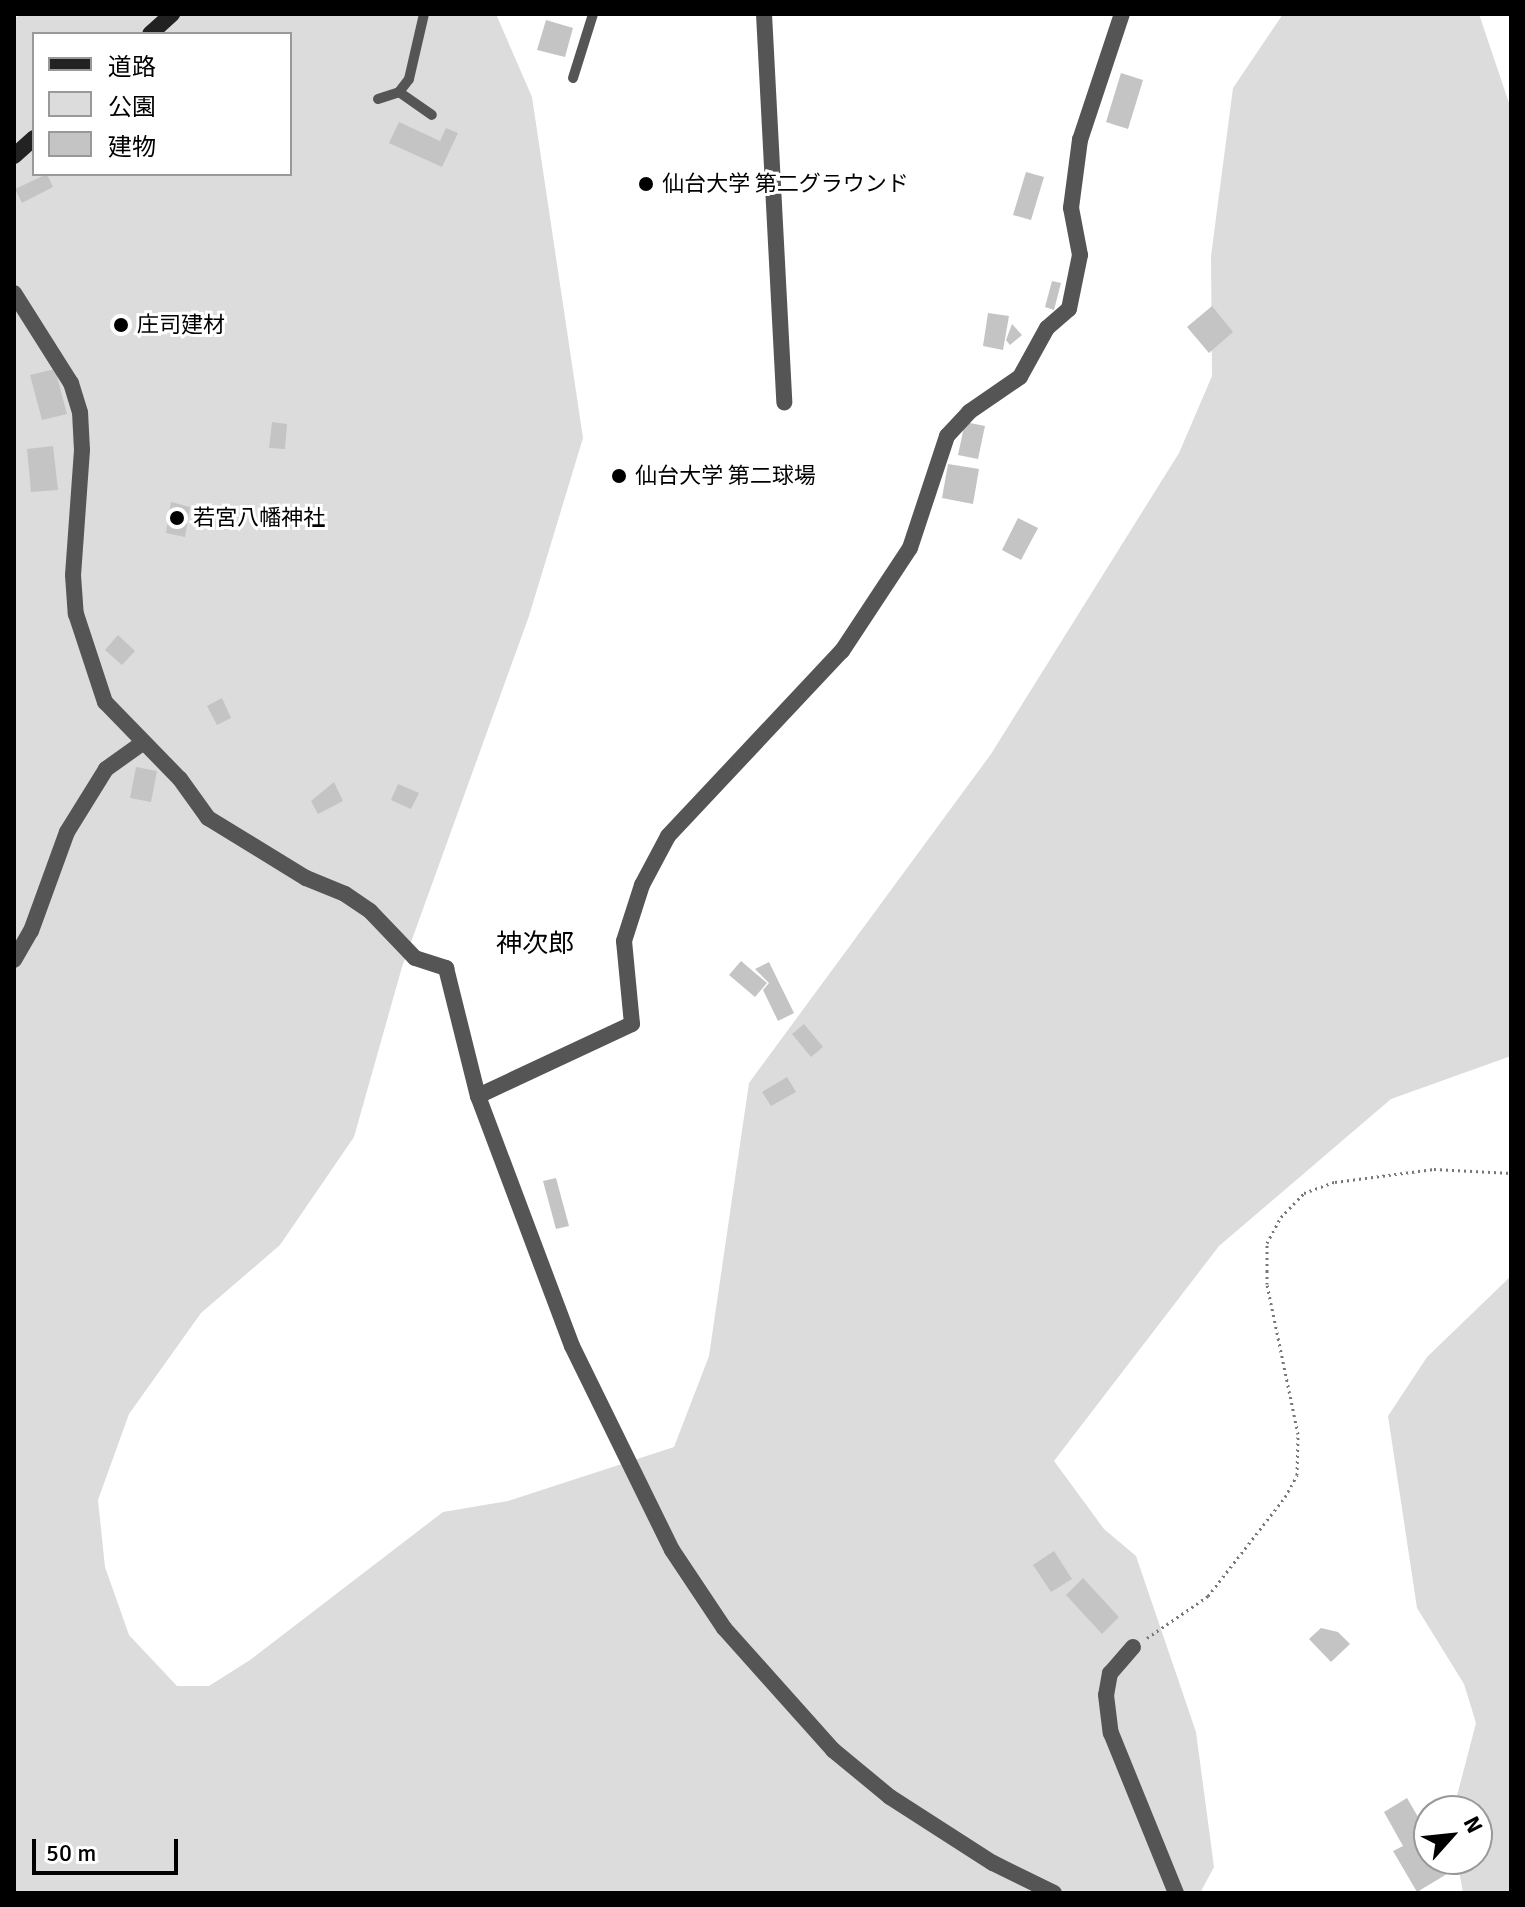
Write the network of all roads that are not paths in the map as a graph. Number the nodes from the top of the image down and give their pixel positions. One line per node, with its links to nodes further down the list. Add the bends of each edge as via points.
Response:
1 (172, 14): 6 (main road)
2 (424, 14): 8 (lane, via 415,59)
3 (593, 14): 7 (lane)
4 (764, 14): 14 (street)
5 (1122, 14): 17 (street, via 1080,140 1071,208 1080,255 1069,309 1047,328 1020,377 969,412 947,436 905,557 842,651 668,836 642,885 624,941 632,1024)
6 (152, 32)
7 (573, 78)
8 (399, 92): 9 (lane); 10 (lane)
9 (378, 99)
10 (432, 115)
11 (32, 140): 12 (main road)
12 (14, 156)
13 (14, 293): 15 (street, via 71,383 80,412 76,614 105,702)
14 (784, 402)
15 (141, 744): 16 (street, via 106,769 67,832 31,931); 17 (street, via 180,779 208,818 306,878 345,894 370,911 415,958 446,968)
16 (14, 960)
17 (478, 1096): 19 (street, via 604,1417 672,1550 724,1628 800,1716 890,1797 993,1863)
18 (1133, 1647): 20 (street, via 1110,1673 1106,1695 1111,1733)
19 (1054, 1893)
20 (1176, 1893)

